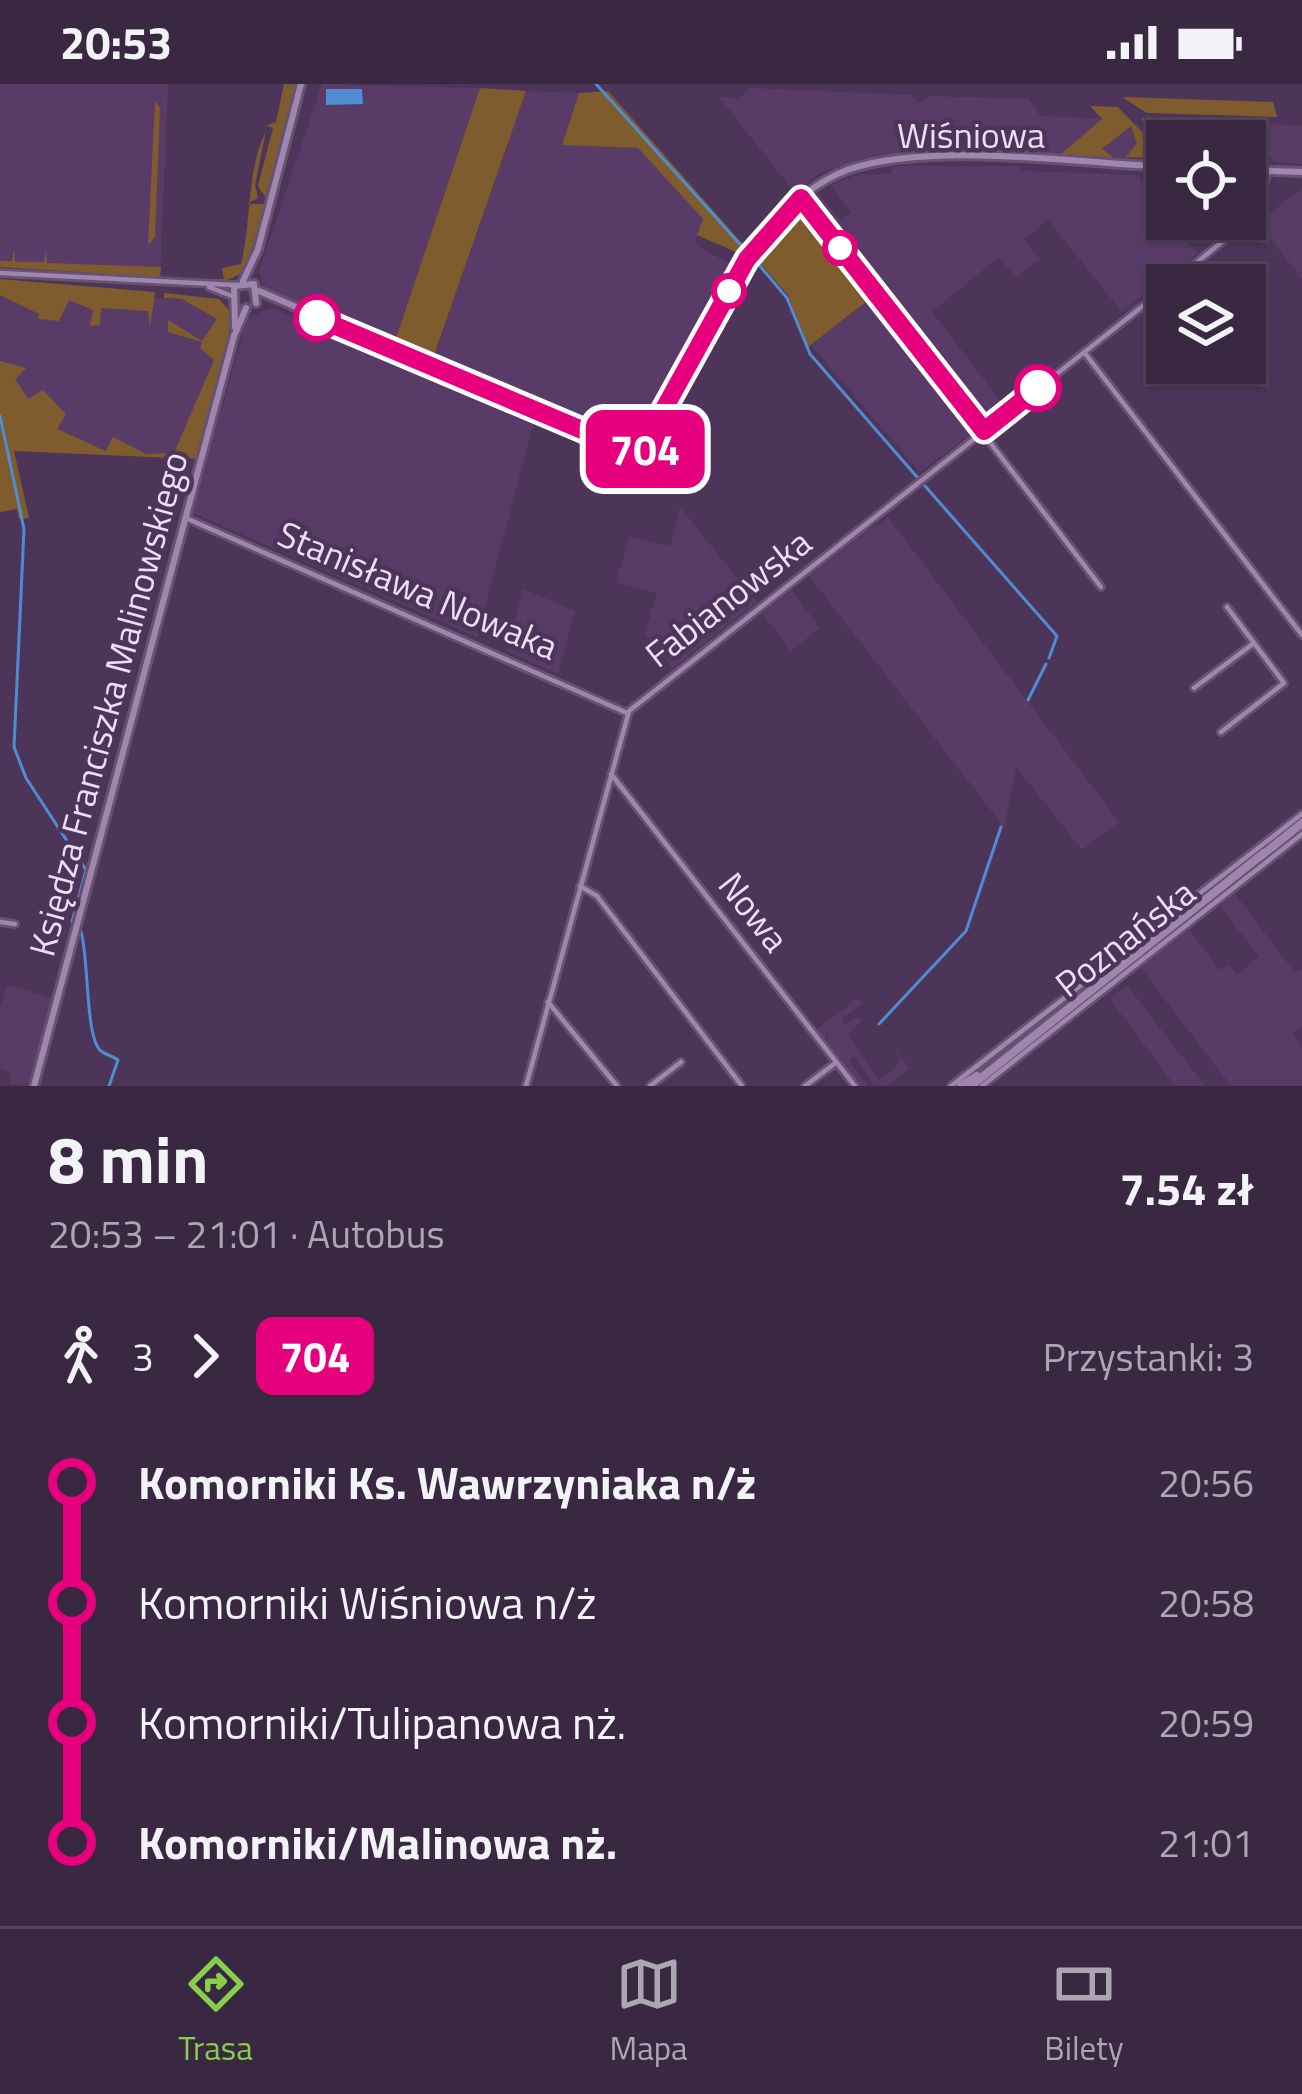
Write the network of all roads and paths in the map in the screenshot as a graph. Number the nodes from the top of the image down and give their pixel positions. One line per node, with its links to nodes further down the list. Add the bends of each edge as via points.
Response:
1 (302, 84): 6 (street)
2 (1146, 165): 5 (street, Wiśniowa, via 906,158 848,170)
3 (1268, 171): 4 (street); 7 (street, Fabianowska, via 1256,215)
4 (1302, 172)
5 (801, 198): 15 (street, Wiśniowa, via 747,259 639,454); 19 (street)
6 (258, 249): 9 (street); 11 (street)
7 (1195, 264)
8 (0, 273): 10 (street)
9 (240, 282): 10 (street); 11 (street); 12 (street)
10 (209, 287): 12 (street)
11 (256, 288): 13 (street); 15 (street)
12 (234, 300): 16 (street); 17 (street, Księdza Franciszka Malinowskiego)
13 (256, 303): 15 (street); 16 (street)
14 (1146, 303): 18 (street, Fabianowska)
15 (285, 304)
16 (247, 308): 17 (street, Księdza Franciszka Malinowskiego)
17 (234, 336): 20 (street, Księdza Franciszka Malinowskiego)
18 (1084, 352): 19 (street, Fabianowska); 23 (street)
19 (983, 432): 21 (street); 26 (street, Fabianowska)
20 (186, 518): 26 (street, Stanisława Nowaka); 40 (street, Księdza Franciszka Malinowskiego)
21 (1101, 587)
22 (1227, 607): 24 (street)
23 (1302, 635)
24 (1255, 643): 25 (street); 27 (street, via 1284,682)
25 (1194, 688)
26 (627, 713): 28 (street, Fabianowska)
27 (1221, 732)
28 (609, 773): 33 (street, Fabianowska); 38 (street, Nowa)
29 (1302, 814): 32 (street, Poznańska)
30 (1302, 823): 32 (main road, Poznańska)
31 (1302, 834): 50 (street, Poznańska)
32 (1229, 875): 39 (main road, Poznańska); 47 (street)
33 (579, 886): 36 (street, Fabianowska); 44 (street, via 596,896)
34 (0, 922): 35 (street)
35 (15, 923)
36 (548, 1002): 41 (street, Fabianowska); 42 (street)
37 (681, 1062): 43 (street)
38 (836, 1062): 45 (street); 46 (street, Nowa)
39 (984, 1073): 48 (main road, Poznańska); 49 (main road, Poznańska)
40 (34, 1086)
41 (526, 1086)
42 (617, 1086)
43 (650, 1086)
44 (742, 1086)
45 (805, 1086)
46 (855, 1086)
47 (951, 1086)
48 (962, 1086)
49 (971, 1086)
50 (982, 1086)

